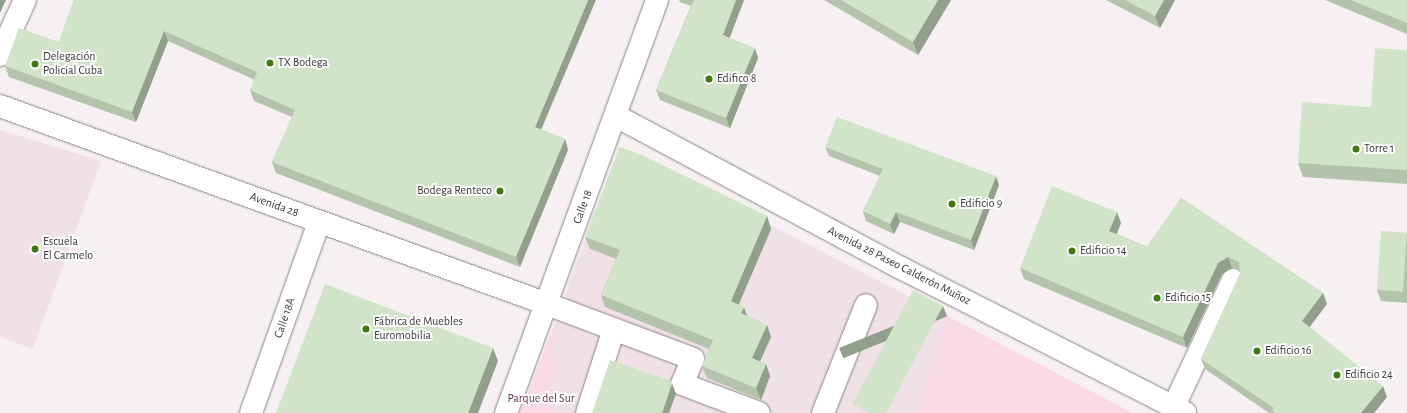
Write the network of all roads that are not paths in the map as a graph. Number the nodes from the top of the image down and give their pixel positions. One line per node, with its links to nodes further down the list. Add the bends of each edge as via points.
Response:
1 (25, 0): 3 (street)
2 (657, 0): 5 (street, Calle 18)
3 (0, 54)
4 (0, 106): 6 (street, Avenida 28)
5 (616, 116): 8 (street, Calle 18); 11 (street, Avenida 28 Paseo Calderón Muñoz, via 901,268)
6 (319, 222): 8 (street, Avenida 28); 12 (street, Calle 18A)
7 (1232, 280): 11 (street)
8 (547, 304): 10 (street, Avenida 28); 13 (street, Calle 18)
9 (866, 305): 16 (street)
10 (614, 329): 14 (street); 15 (street, Avenida 28, via 692,359 682,384)
11 (1179, 410)
12 (251, 413)
13 (506, 413)
14 (587, 413)
15 (759, 413)
16 (822, 413)

